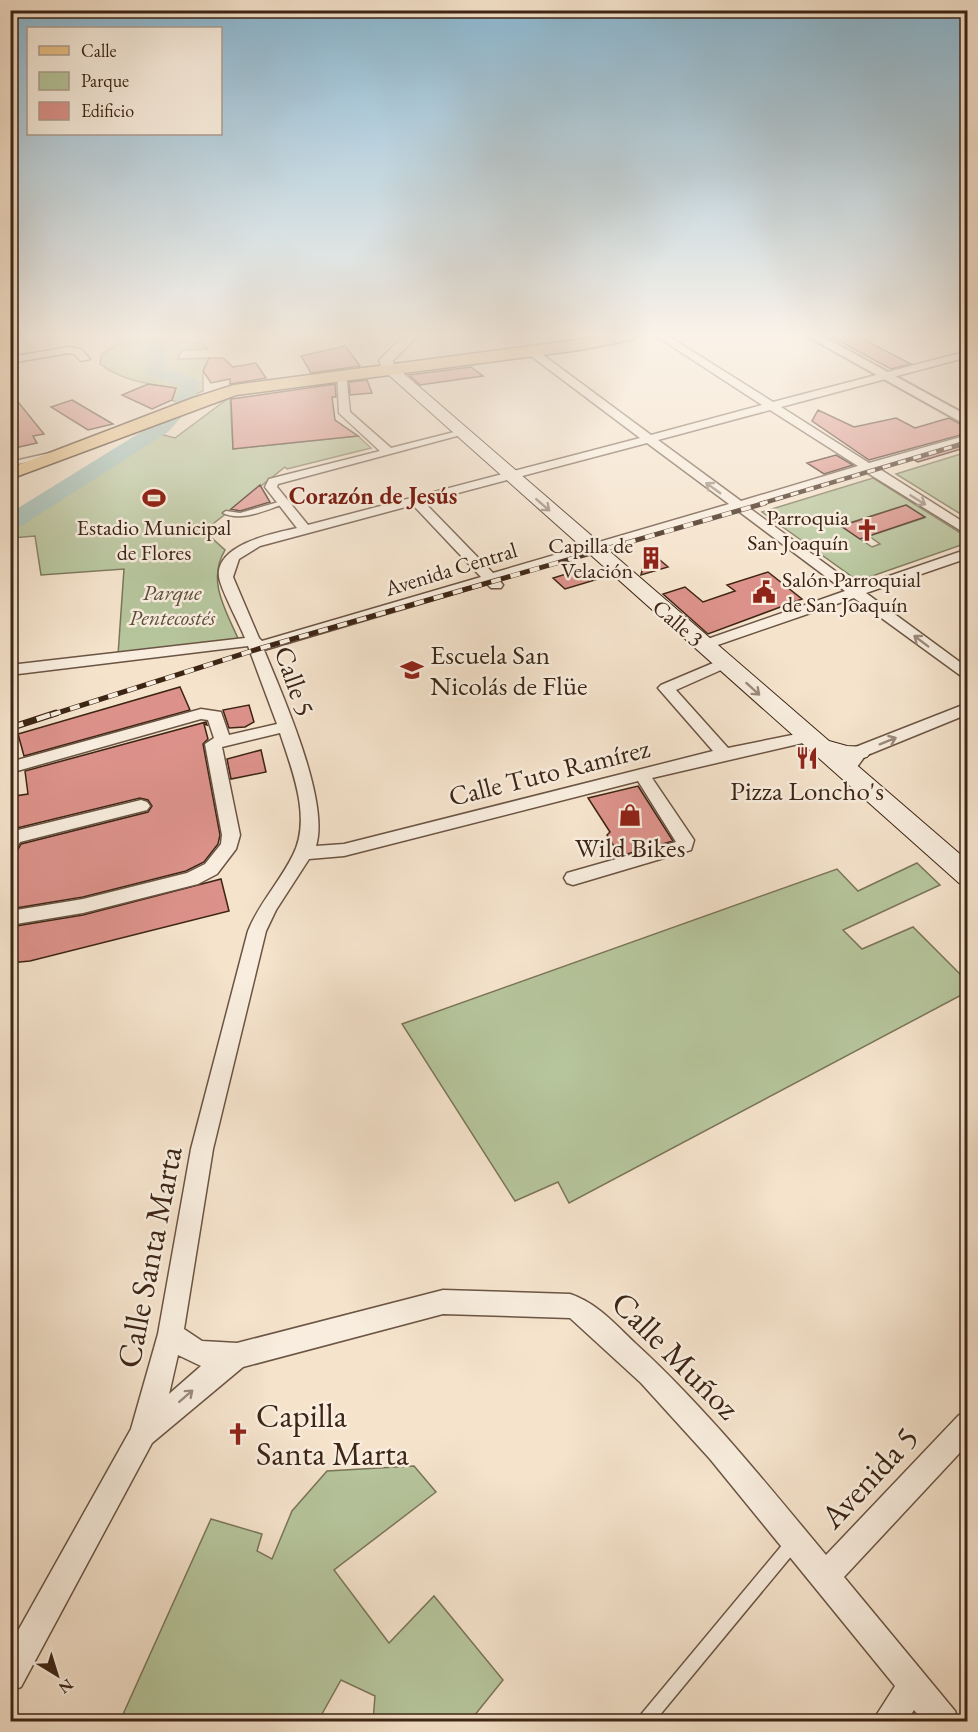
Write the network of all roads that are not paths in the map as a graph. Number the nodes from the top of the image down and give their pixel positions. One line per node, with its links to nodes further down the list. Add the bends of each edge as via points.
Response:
1 (157, 417): 11 (main road)
2 (349, 417): 10 (street)
3 (445, 417): 7 (main road, Calle 3)
4 (618, 417): 9 (street)
5 (733, 417): 9 (street)
6 (789, 417): 13 (street)
7 (462, 433): 10 (street); 15 (main road, Calle 3)
8 (968, 438): 13 (street, Avenida Central)
9 (648, 440): 15 (street); 18 (street, one-way to 9)
10 (387, 451): 17 (street, via 273,482 271,487)
11 (67, 453): 12 (lane); 14 (main road)
12 (10, 464)
13 (872, 470): 18 (street, Avenida Central); 21 (street, one-way to 21)
14 (10, 474)
15 (510, 476): 16 (street); 22 (main road, Calle 3, one-way to 22)
16 (416, 501): 20 (street); 24 (street)
17 (282, 502): 19 (lane, via 240,515); 20 (street)
18 (742, 508): 22 (street, Avenida Central); 25 (street)
19 (226, 513)
20 (305, 530): 27 (street, Calle 5, via 241,551 226,568 226,577)
21 (968, 531)
22 (596, 552): 24 (street, Avenida Central); 26 (main road, Calle 3)
23 (968, 553): 25 (street)
24 (493, 581): 27 (street, Avenida Central)
25 (856, 592): 26 (street); 30 (street, one-way to 25)
26 (704, 645): 28 (main road, Calle 3)
27 (257, 647): 29 (street, Avenida Central); 32 (street, Calle 5)
28 (725, 663): 33 (main road, Calle 3, one-way to 33); 36 (street, via 666,688)
29 (10, 670)
30 (968, 676)
31 (968, 708): 35 (street, one-way to 31)
32 (284, 727): 34 (street); 41 (street, Calle 5, via 309,803)
33 (811, 740): 35 (main road, via 834,751); 36 (street, Calle Tuto Ramírez); 39 (main road, Calle 3)
34 (223, 741): 37 (street, via 215,716 201,714); 45 (street, via 213,744 222,779 230,845 211,869 192,879 83,906)
35 (859, 752): 39 (street, via 851,762)
36 (724, 754): 38 (street, Calle Tuto Ramírez)
37 (10, 768)
38 (642, 775): 41 (street, Calle Tuto Ramírez, via 344,850); 44 (street, via 686,846)
39 (852, 776): 43 (main road, Calle 3)
40 (141, 806): 42 (street, via 14,837)
41 (306, 844): 46 (street, Calle Santa Marta, via 272,897 257,931 202,1149)
42 (10, 845)
43 (968, 876)
44 (573, 878)
45 (10, 918)
46 (171, 1334): 47 (street, Calle Muñoz, via 193,1352); 49 (street, Calle Santa Marta)
47 (237, 1356): 49 (street, Calle Muñoz, one-way to 47); 50 (street, Calle Muñoz, via 443,1302 570,1306 581,1310 650,1374 720,1449)
48 (968, 1424): 51 (street, Avenida 5)
49 (142, 1435): 52 (street, Calle Santa Marta)
50 (795, 1541): 51 (street, Calle Muñoz); 54 (lane)
51 (824, 1578): 53 (street, Calle Muñoz)
52 (10, 1676)
53 (913, 1686): 55 (street); 56 (street, Calle Muñoz)
54 (644, 1722)
55 (887, 1722)
56 (944, 1722)

